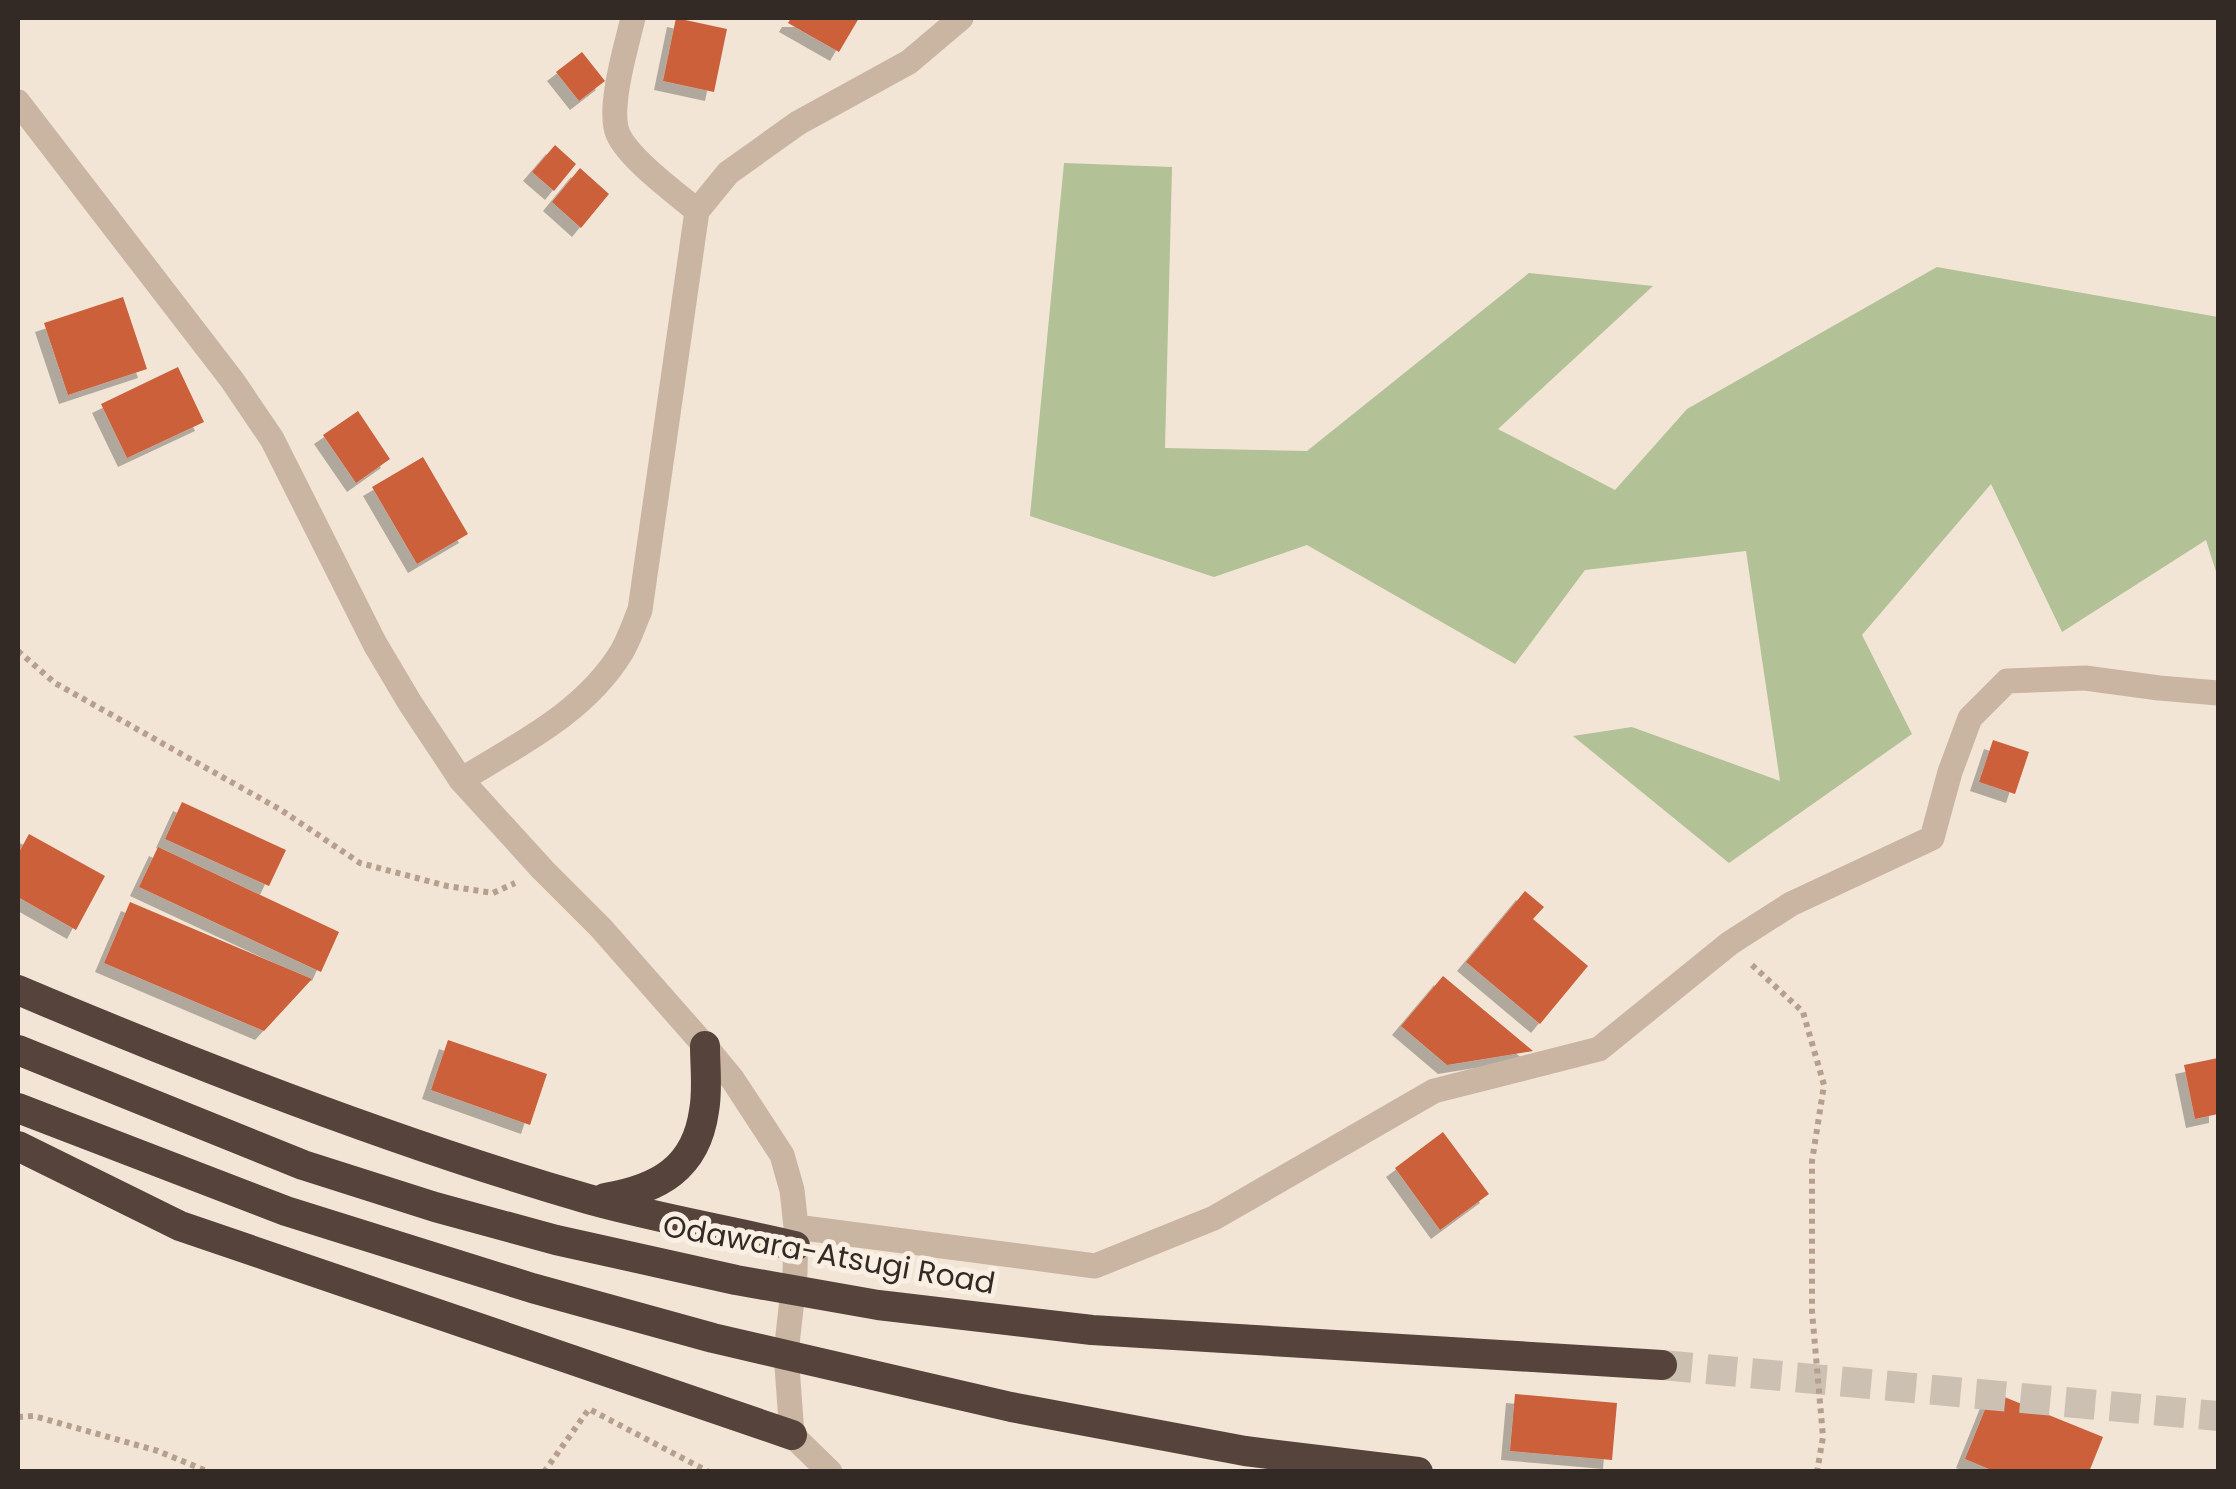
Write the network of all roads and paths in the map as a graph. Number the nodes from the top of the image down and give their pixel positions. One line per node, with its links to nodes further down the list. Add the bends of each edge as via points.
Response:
1 (634, 18): 4 (street, via 615,105 616,131 628,151)
2 (961, 18): 4 (street, via 910,62 798,123 728,174)
3 (18, 102): 7 (street, via 272,438 375,644)
4 (697, 211): 7 (street, via 640,610 622,652 589,694)
5 (18, 651): 8 (path, via 56,683 281,810 360,863 493,894)
6 (2218, 693): 9 (street, via 2085,678 2007,681 1970,718 1932,838 1791,904)
7 (461, 780): 8 (street)
8 (543, 870): 11 (street)
9 (1730, 943): 16 (street, via 1599,1049 1434,1091 1214,1218 1096,1266); 25 (path, via 1803,1012 1824,1086 1812,1161 1812,1311 1823,1437)
10 (18, 990): 15 (highway, via 292,1098)
11 (706, 1046): 15 (highway, via 705,1109 682,1166 655,1185); 16 (street, via 782,1155)
12 (18, 1050): 17 (highway, Odawara-Atsugi Road, via 303,1166 556,1240 736,1280 878,1305 1092,1330)
13 (18, 1108): 24 (highway, via 286,1211 712,1338 1011,1407 1246,1451)
14 (18, 1146): 19 (highway, via 180,1226)
15 (592, 1200): 16 (highway)
16 (796, 1237): 19 (street, via 786,1353)
17 (1662, 1366)
18 (18, 1417): 20 (path, via 105,1436)
19 (792, 1435): 23 (street)
20 (209, 1472)
21 (544, 1472): 22 (path, via 588,1409)
22 (709, 1472)
23 (830, 1472)
24 (1418, 1472)
25 (1817, 1472)

